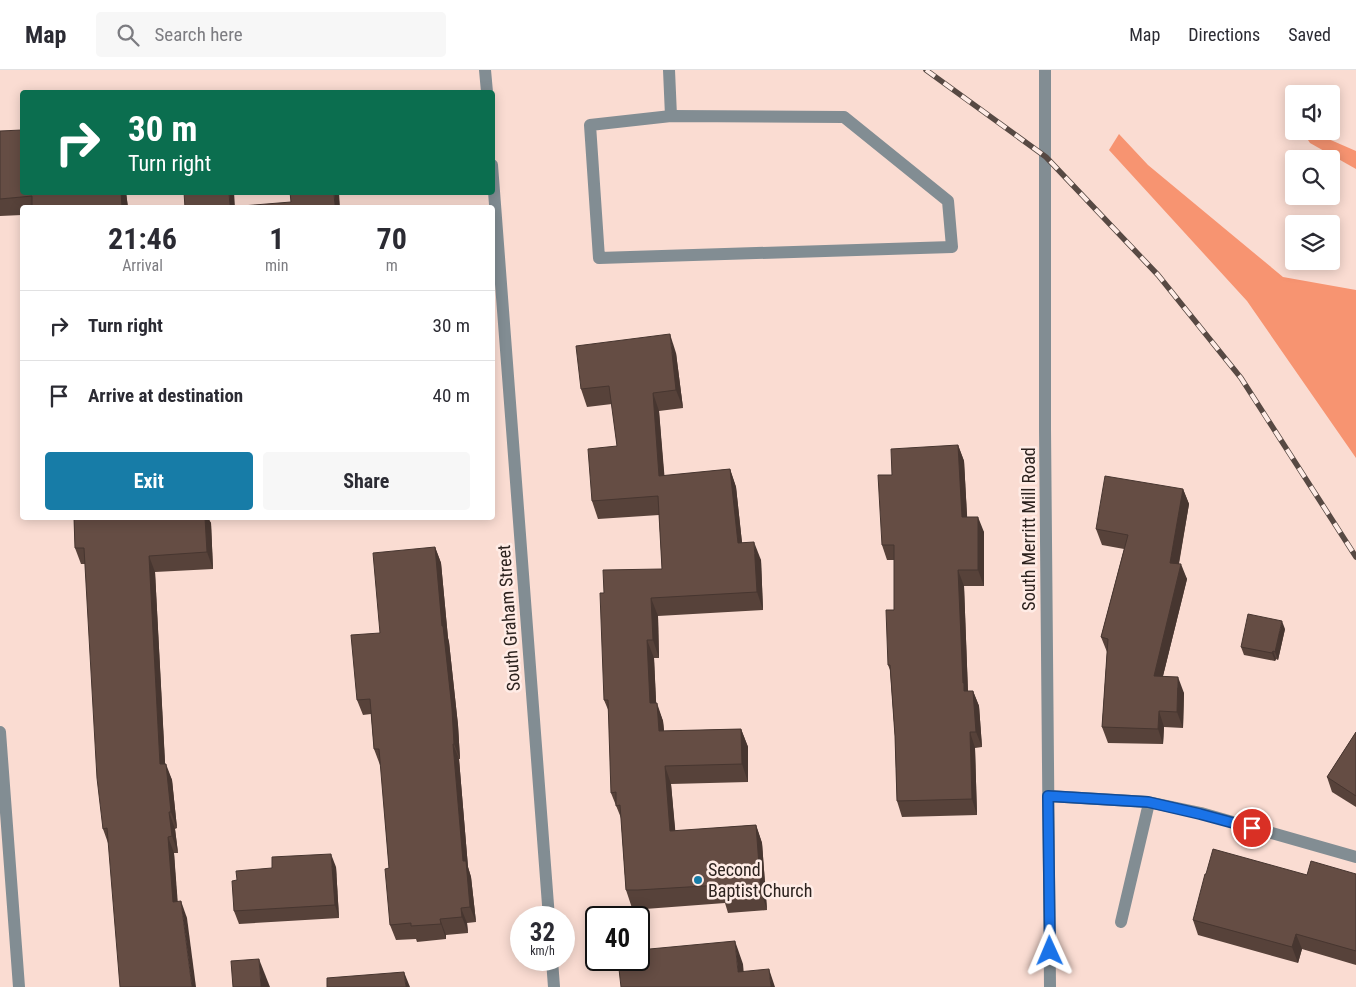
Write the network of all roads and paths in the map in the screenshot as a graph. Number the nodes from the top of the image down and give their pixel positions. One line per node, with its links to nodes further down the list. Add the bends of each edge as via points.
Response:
1 (485, 70): 4 (street)
2 (669, 70): 5 (street)
3 (1045, 70): 8 (street, South Merritt Mill Road)
4 (487, 90)
5 (671, 116): 5 (street, via 590,125 599,258 952,247 948,201 844,117)
6 (495, 206): 11 (street, South Graham Street)
7 (0, 732): 14 (street)
8 (1048, 796): 9 (street); 16 (street, South Merritt Mill Road)
9 (1149, 803): 10 (street); 12 (street)
10 (1356, 857)
11 (548, 906)
12 (1121, 922)
13 (553, 971): 15 (street)
14 (19, 987)
15 (554, 987)
16 (1050, 987)

